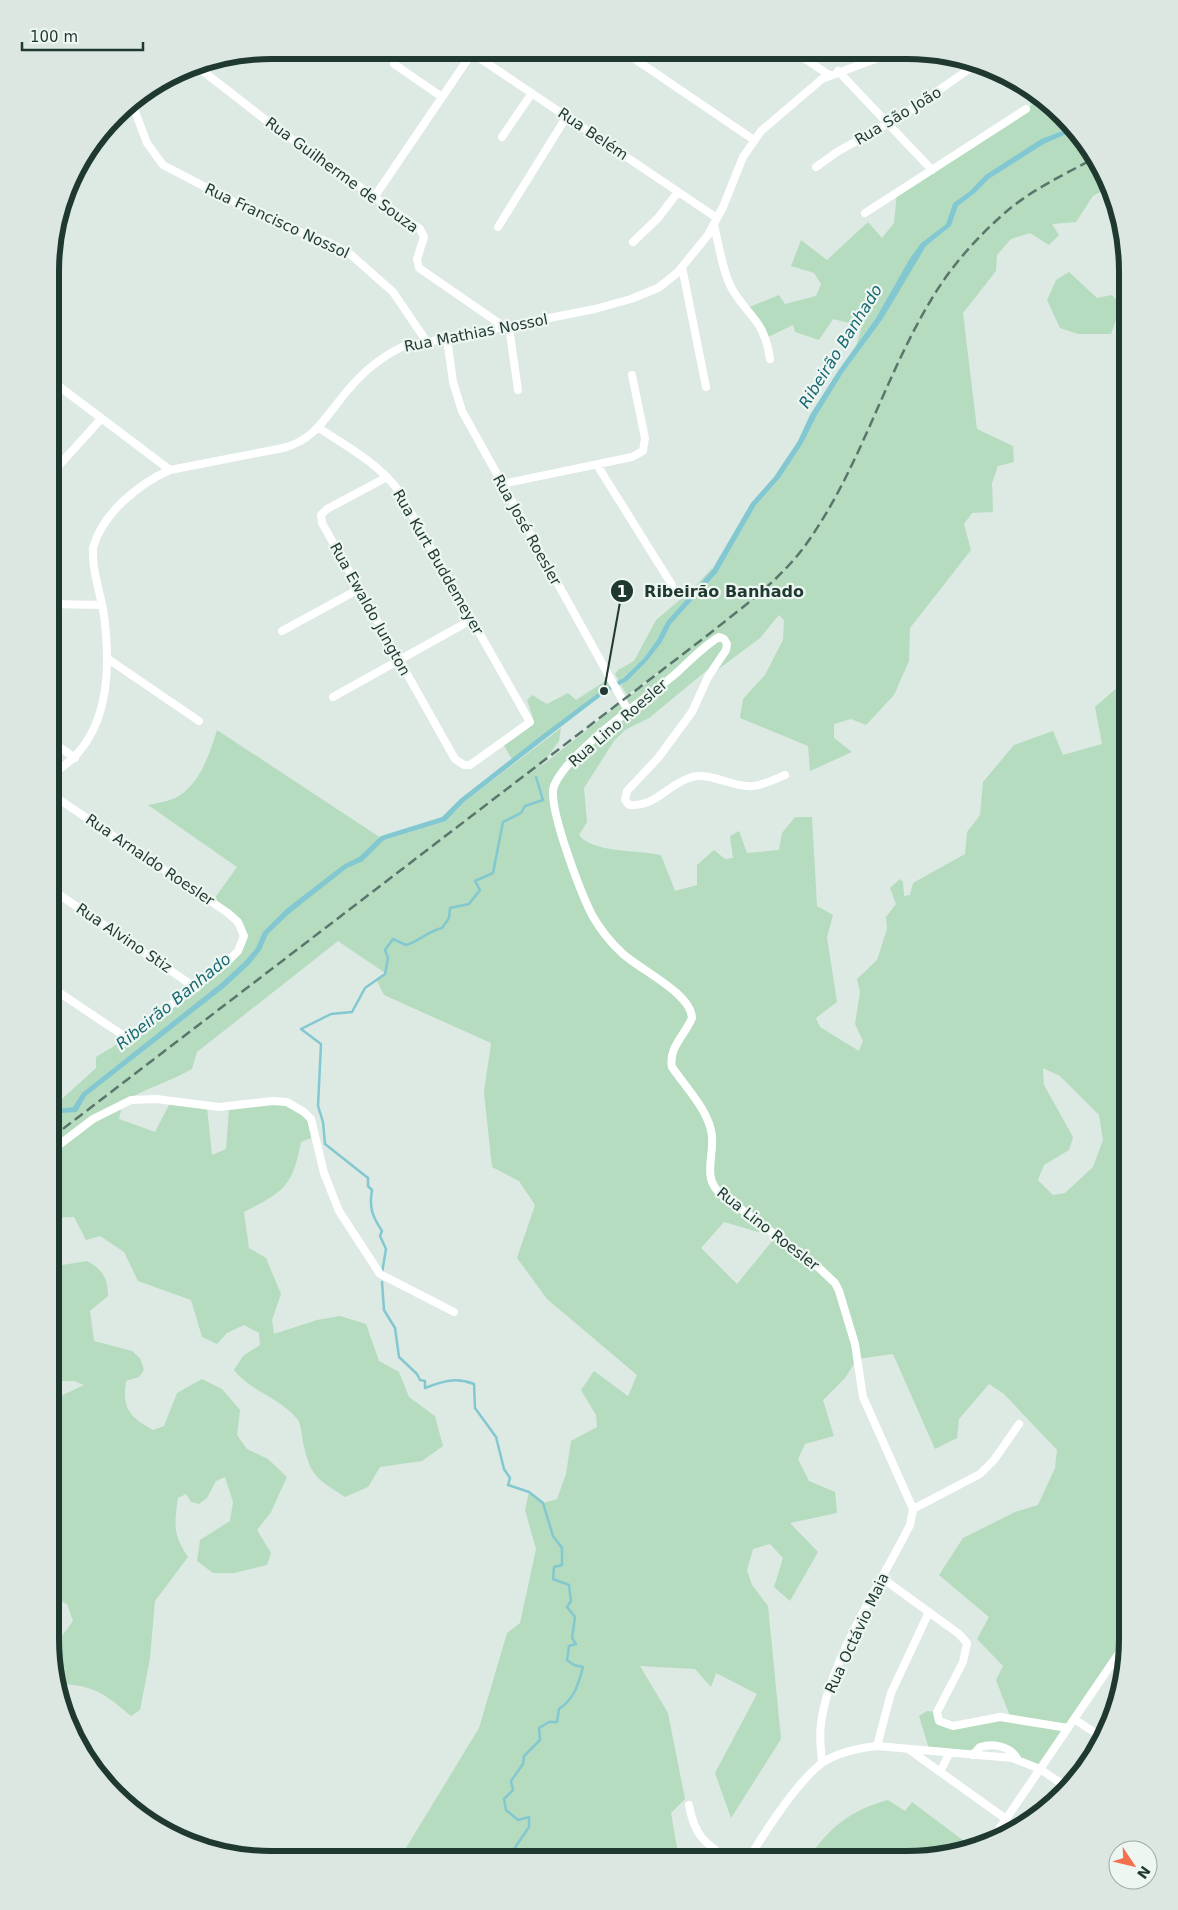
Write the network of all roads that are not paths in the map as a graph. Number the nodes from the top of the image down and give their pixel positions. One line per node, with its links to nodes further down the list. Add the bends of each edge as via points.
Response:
1 (466, 59): 12 (street)
2 (481, 59): 11 (street, Rua Belém)
3 (635, 59): 18 (street)
4 (806, 59): 10 (street)
5 (875, 59): 9 (street, Rua Mathias Nossol)
6 (394, 64): 12 (street)
7 (970, 68): 16 (street, Rua São João)
8 (203, 70): 22 (street, Rua Guilherme de Souza, via 280,131)
9 (838, 71): 10 (street, Rua Mathias Nossol); 16 (street)
10 (830, 75): 18 (street, Rua Mathias Nossol, via 786,109)
11 (532, 93): 15 (street, Rua Belém); 17 (street)
12 (442, 97): 22 (street)
13 (134, 109): 30 (street, Rua Francisco Nossol, via 148,143 163,165 273,222 328,242 350,254 393,292)
14 (1026, 109): 20 (street)
15 (567, 116): 21 (street, Rua Belém); 25 (street)
16 (888, 124): 19 (street, Rua São João); 20 (street)
17 (502, 137)
18 (754, 140): 24 (street, Rua Mathias Nossol, via 743,157)
19 (816, 167)
20 (932, 170): 23 (street)
21 (678, 192): 24 (street, Rua Belém); 26 (street)
22 (375, 196): 28 (street, Rua Guilherme de Souza, via 422,232 424,240 417,259 418,268)
23 (865, 213)
24 (716, 222): 27 (street, Rua Mathias Nossol); 31 (street, via 728,279 762,329)
25 (498, 227)
26 (634, 242)
27 (682, 267): 28 (street, Rua Mathias Nossol, via 658,288 631,299); 34 (street)
28 (507, 328): 29 (street, Rua Mathias Nossol); 35 (street)
29 (447, 339): 30 (street, Rua Mathias Nossol); 42 (street, Rua José Roesler, via 458,402)
30 (427, 342): 37 (street, Rua Mathias Nossol, via 402,347 376,362 356,381)
31 (770, 359)
32 (632, 375): 39 (street, via 645,438 643,451 632,457)
33 (59, 386): 36 (street)
34 (706, 388)
35 (518, 390)
36 (101, 418): 38 (street); 40 (street)
37 (319, 428): 40 (street, Rua Mathias Nossol, via 292,446); 41 (street, Rua Kurt Buddemeyer, via 365,458)
38 (59, 465)
39 (597, 465): 42 (street); 43 (street)
40 (170, 470): 46 (street, Rua Mathias Nossol, via 132,495 100,530 93,555)
41 (387, 477): 44 (street, Rua Ewaldo Jungton, via 321,515 322,523); 47 (street, Rua Kurt Buddemeyer, via 398,490)
42 (502, 484): 52 (street, Rua José Roesler)
43 (672, 585)
44 (359, 589): 48 (street); 50 (street, Rua Ewaldo Jungton)
45 (59, 604): 46 (street)
46 (102, 605): 49 (street, Rua Mathias Nossol)
47 (471, 620): 50 (street); 56 (street, Rua Kurt Buddemeyer, via 530,722 470,765)
48 (282, 631)
49 (108, 659): 53 (street); 55 (street, Rua Mathias Nossol, via 106,693 101,711 92,733)
50 (399, 660): 51 (street); 56 (street, Rua Ewaldo Jungton, via 455,759)
51 (332, 697)
52 (629, 712): 58 (street, Rua Lino Roesler, via 710,642 724,638 726,650 708,677 692,712 658,758 627,791 625,800 629,805 652,802 692,777 706,776 752,786); 66 (street, Rua Lino Roesler, via 575,757 555,784 553,802 575,872 593,916 605,935 624,955 690,1008 692,1018 670,1059 710,1126 712,1184 835,1283 855,1344 863,1398)
53 (199, 721)
54 (59, 747): 55 (street)
55 (75, 758): 57 (street, Rua Mathias Nossol)
56 (464, 765)
57 (59, 769)
58 (786, 775)
59 (59, 799): 61 (street, Rua Arnaldo Roesler, via 238,922 243,931 242,944 232,958)
60 (59, 894): 61 (street, Rua Alvino Stiz)
61 (196, 988): 62 (street, via 127,1038)
62 (59, 991)
63 (59, 1145): 64 (street, via 93,1119 131,1100 156,1099 219,1107 273,1101 293,1105 311,1120 324,1173 339,1211 380,1274)
64 (454, 1312)
65 (1019, 1424): 66 (street, via 980,1474)
66 (913, 1509): 67 (street, Rua Octávio Maia, via 910,1525)
67 (882, 1578): 68 (street); 76 (street, Rua Octávio Maia, via 849,1644 827,1699 820,1725)
68 (929, 1612): 71 (street, via 964,1638 967,1648 959,1670 938,1707 940,1721 953,1726 1000,1718); 73 (street, via 891,1694)
69 (1119, 1654): 70 (street)
70 (1074, 1719): 71 (street); 72 (street)
71 (1068, 1728): 77 (street)
72 (1097, 1734)
73 (877, 1746): 74 (street); 76 (street, via 849,1751)
74 (909, 1750): 75 (street); 78 (street)
75 (949, 1754): 77 (street, via 1018,1760); 78 (street)
76 (822, 1762): 84 (street, via 795,1792)
77 (1040, 1769): 79 (street); 81 (street)
78 (940, 1772): 81 (street)
79 (1062, 1784)
80 (689, 1805): 83 (street, via 697,1832)
81 (1006, 1819): 82 (street)
82 (998, 1830)
83 (716, 1851)
84 (754, 1851)

